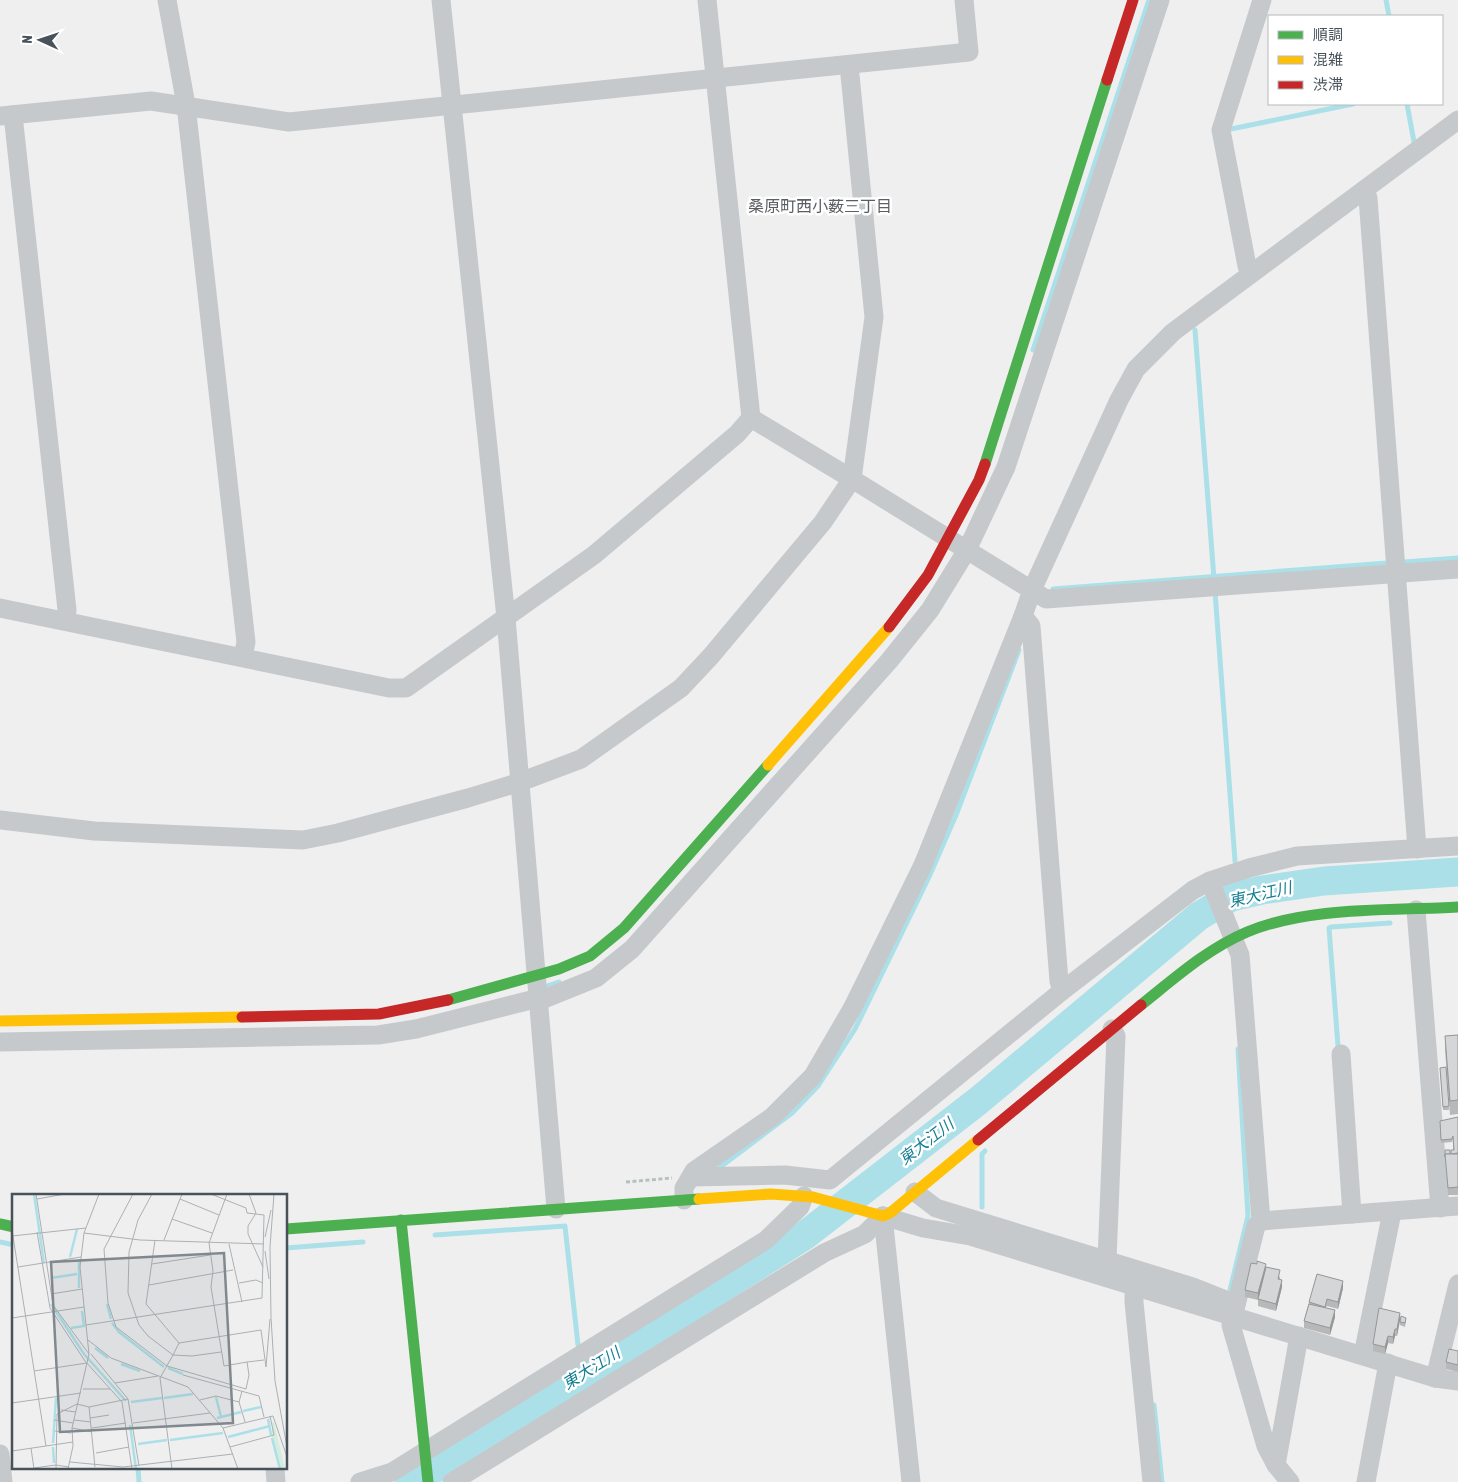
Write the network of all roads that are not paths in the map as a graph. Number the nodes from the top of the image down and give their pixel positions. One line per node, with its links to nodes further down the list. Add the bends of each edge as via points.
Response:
1 (167, 0): 10 (street)
2 (441, 0): 11 (street)
3 (707, 0): 9 (street)
4 (964, 0): 8 (street, via 969,52)
5 (1133, 0): 18 (street)
6 (1160, 0): 18 (street, via 1006,467)
7 (1262, 0): 15 (street, via 1221,130 1247,266)
8 (849, 65): 9 (street); 17 (street, via 874,317)
9 (715, 78): 11 (street); 16 (street)
10 (186, 105): 11 (street, via 289,122); 12 (street, via 151,101); 26 (street, via 244,632)
11 (452, 106): 24 (street)
12 (7, 116): 25 (street)
13 (1458, 120): 14 (street)
14 (1364, 190): 15 (street); 20 (street, via 1368,198)
15 (1252, 272): 21 (street, via 1173,332 1136,369)
16 (751, 418): 17 (street); 24 (street, via 737,434 594,555)
17 (852, 479): 18 (street); 27 (street, via 823,522 681,688 581,759)
18 (957, 545): 21 (street); 35 (street, via 928,575 888,629 624,928 590,956 559,969); 35 (street, via 930,610 889,661 632,950 596,978)
19 (1458, 569): 20 (street)
20 (1396, 574): 21 (street, via 1046,598); 30 (street)
21 (1032, 590): 23 (street)
22 (0, 608): 25 (street)
23 (1023, 616): 36 (street, via 1031,626); 41 (street, via 922,865 853,1007 813,1076 772,1117 694,1171)
24 (506, 618): 26 (street, via 406,688 389,688); 27 (street)
25 (66, 620): 26 (street)
26 (244, 657)
27 (520, 782): 28 (street, via 303,840 94,830); 35 (street)
28 (0, 820)
29 (1458, 846): 30 (street)
30 (1417, 849): 31 (street, via 1297,856 1248,868)
31 (1212, 884): 34 (street); 36 (street, via 1193,890)
32 (1458, 907): 33 (street)
33 (1416, 910): 34 (street, via 1308,918); 45 (street)
34 (1233, 932): 38 (street); 51 (street, via 1240,955)
35 (538, 990): 37 (street, via 379,1014); 39 (street, via 416,1029 378,1035); 46 (street)
36 (1062, 991): 41 (street, via 830,1180 785,1176)
37 (0, 1021)
38 (1112, 1029): 42 (street); 53 (street, via 1116,1036)
39 (0, 1042)
40 (1341, 1054): 48 (street)
41 (691, 1177): 44 (street, via 684,1188)
42 (915, 1192): 49 (street, via 890,1212); 53 (street, via 936,1208)
43 (808, 1196): 44 (street, via 771,1194); 49 (street); 62 (street, via 766,1240)
44 (684, 1200): 46 (street)
45 (1449, 1207): 47 (street)
46 (556, 1209): 50 (street)
47 (1392, 1212): 48 (street); 58 (street)
48 (1352, 1214): 51 (street)
49 (876, 1215): 55 (street, via 970,1236); 68 (street, via 864,1234 824,1253); 69 (street)
50 (400, 1220): 52 (street); 62 (street)
51 (1261, 1221): 56 (street, via 1256,1226)
52 (288, 1228)
53 (1107, 1260): 56 (street, via 1193,1286)
54 (1458, 1284): 60 (street)
55 (1134, 1286): 56 (street); 70 (street)
56 (1235, 1310): 57 (street); 64 (street, via 1231,1325 1266,1446)
57 (1299, 1336): 58 (street); 64 (street)
58 (1362, 1355): 59 (street)
59 (1388, 1363): 60 (street); 72 (street)
60 (1434, 1378): 61 (street)
61 (1458, 1381)
62 (425, 1453): 66 (street, via 392,1472); 67 (street)
63 (0, 1454): 65 (street)
64 (1276, 1465): 71 (street)
65 (3, 1482)
66 (360, 1482)
67 (428, 1482)
68 (452, 1482)
69 (911, 1482)
70 (1152, 1482)
71 (1290, 1482)
72 (1366, 1482)

